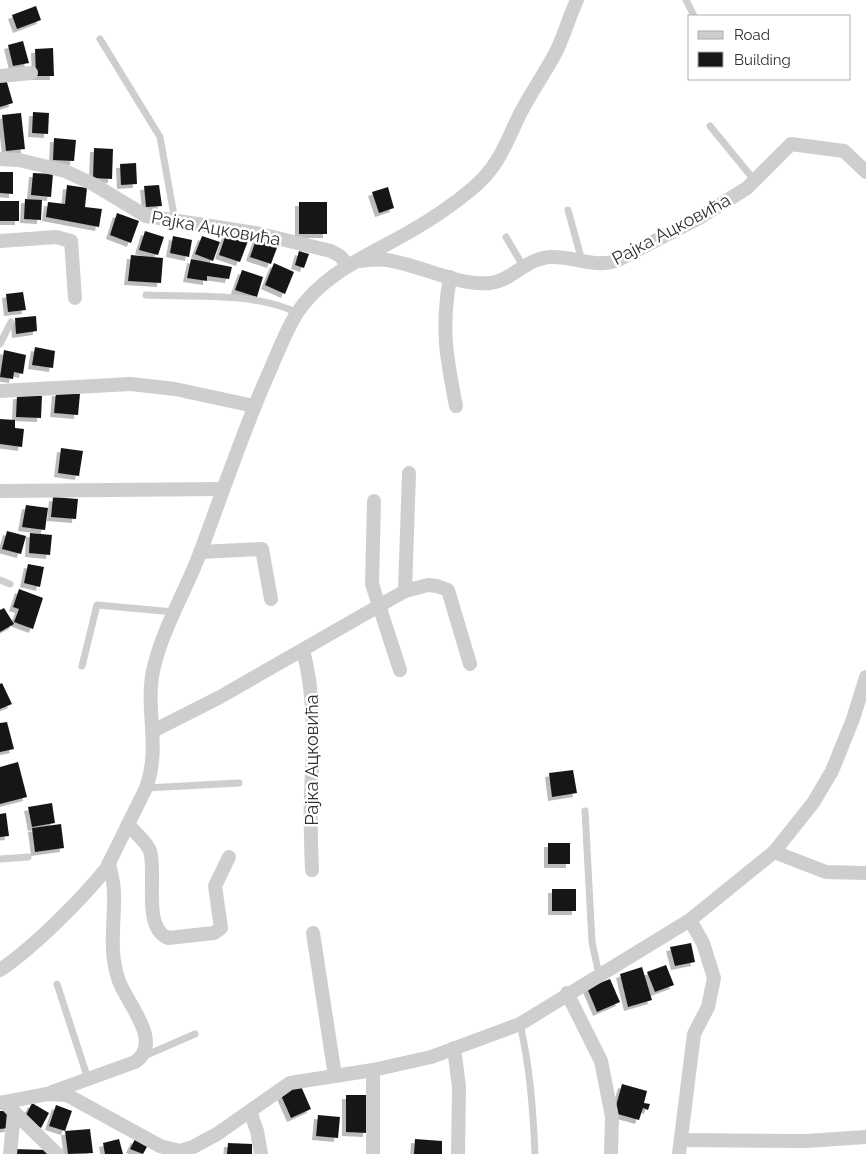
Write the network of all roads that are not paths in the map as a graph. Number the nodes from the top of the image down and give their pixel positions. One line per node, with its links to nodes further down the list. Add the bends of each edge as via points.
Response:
1 (577, 0): 16 (street, via 557,49 525,104 504,151 488,172 474,187 411,231)
2 (686, 0): 3 (lane)
3 (694, 15)
4 (100, 39): 12 (lane, via 160,137)
5 (31, 74): 6 (street)
6 (0, 76)
7 (710, 126): 10 (lane)
8 (0, 159): 12 (street, Рајка Ацковића, via 65,171 138,213)
9 (866, 172): 10 (street, Рајка Ацковића, via 844,152 791,144)
10 (755, 181): 15 (street, Рајка Ацковића, via 722,204 618,260 600,264)
11 (568, 210): 15 (lane)
12 (176, 221): 16 (street, Рајка Ацковића, via 256,233 331,251)
13 (506, 237): 17 (lane)
14 (0, 241): 20 (street, via 56,237 71,241)
15 (582, 261): 17 (street, Рајка Ацковића, via 544,258)
16 (350, 264): 18 (street, Рајка Ацковића, via 387,260); 21 (street, via 318,287)
17 (523, 266): 18 (street, Рајка Ацковића, via 492,283)
18 (450, 277): 26 (street, via 444,311 444,346)
19 (146, 295): 21 (lane, via 255,300)
20 (75, 298)
21 (297, 313): 25 (street)
22 (11, 322): 23 (lane)
23 (0, 344)
24 (0, 391): 25 (street, via 131,384 175,389)
25 (254, 406): 28 (street)
26 (456, 406)
27 (409, 473): 34 (street)
28 (222, 488): 29 (street); 31 (street)
29 (0, 491)
30 (374, 501): 36 (street, via 372,584)
31 (200, 552): 35 (street, via 262,548); 37 (street)
32 (0, 580): 33 (lane)
33 (10, 584)
34 (405, 591): 36 (street); 39 (street, via 428,585 448,590)
35 (270, 599)
36 (378, 606): 38 (street); 41 (street)
37 (174, 612): 40 (lane, via 97,605); 43 (street, via 153,670)
38 (303, 650): 43 (street); 53 (street, Рајка Ацковића, via 310,680 314,724 310,822)
39 (470, 664)
40 (82, 666)
41 (400, 670)
42 (866, 677): 48 (street, via 832,771 813,803)
43 (154, 731): 45 (street, via 153,764)
44 (239, 784): 45 (lane)
45 (146, 788): 47 (street)
46 (586, 811): 58 (lane, via 592,942)
47 (128, 824): 50 (street, via 150,851 154,923 161,935 168,938 214,934 221,928 215,886); 52 (street)
48 (774, 852): 54 (street, via 826,872); 55 (street)
49 (28, 857): 51 (lane)
50 (229, 857)
51 (0, 859)
52 (109, 863): 57 (street, via 63,914); 64 (street, via 114,892 111,949 119,981 140,1020)
53 (312, 870)
54 (866, 874)
55 (690, 920): 58 (street); 72 (street, via 703,943 714,978 708,1007 694,1034)
56 (313, 933): 66 (street)
57 (0, 970)
58 (599, 975): 60 (street)
59 (57, 984): 67 (lane)
60 (567, 993): 61 (street); 80 (street, via 601,1061 612,1118)
61 (520, 1024): 63 (street); 79 (lane, via 529,1071)
62 (195, 1034): 64 (lane)
63 (454, 1048): 65 (street, via 431,1057); 78 (street, via 459,1087)
64 (144, 1053): 67 (street, via 135,1062)
65 (373, 1070): 66 (street); 77 (street)
66 (335, 1076): 70 (street, via 290,1083)
67 (88, 1079): 68 (street)
68 (47, 1094): 69 (street); 73 (street, via 74,1097)
69 (6, 1106): 74 (street); 75 (street)
70 (250, 1111): 73 (street, via 204,1142); 76 (street)
71 (866, 1137): 72 (street)
72 (680, 1147)
73 (175, 1153)
74 (10, 1154)
75 (57, 1154)
76 (261, 1154)
77 (373, 1154)
78 (458, 1154)
79 (535, 1154)
80 (611, 1154)

